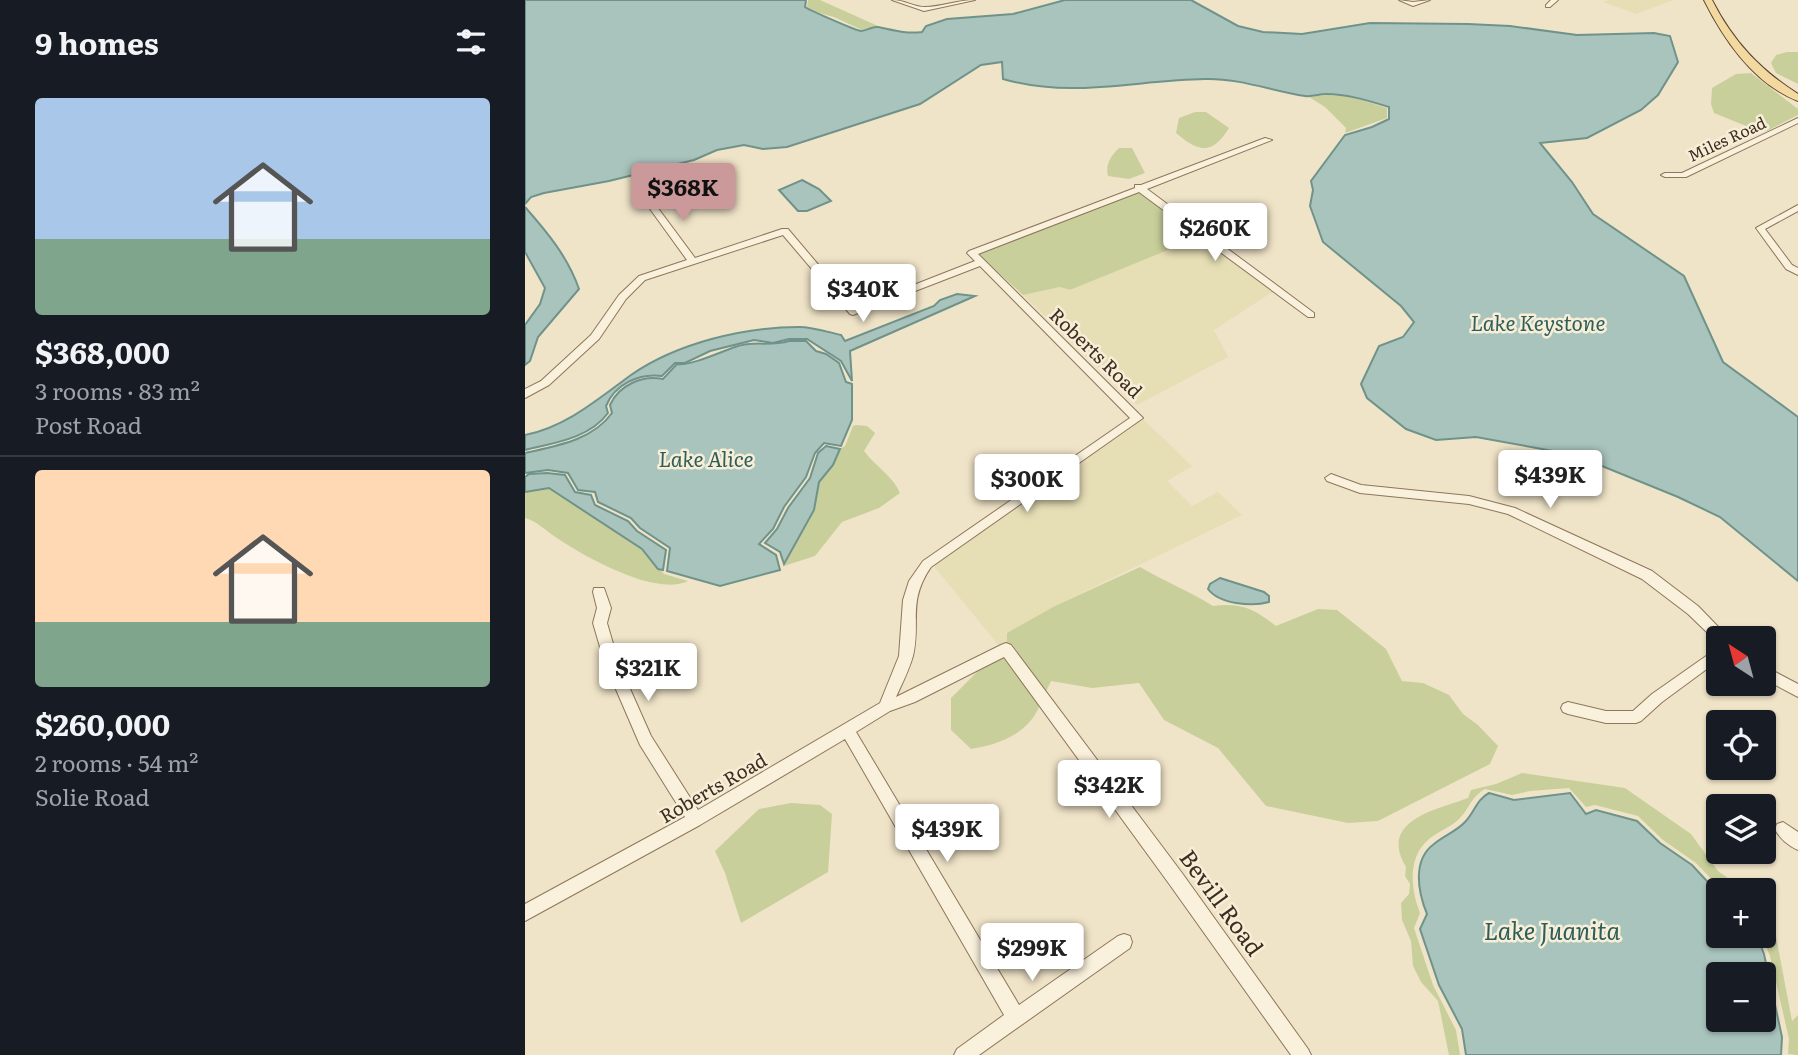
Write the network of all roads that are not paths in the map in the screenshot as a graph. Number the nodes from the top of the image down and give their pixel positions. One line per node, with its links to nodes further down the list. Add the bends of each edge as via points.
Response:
1 (895, 0): 2 (street, via 924,9)
2 (972, 0)
3 (1402, 0): 4 (street, via 1413,4)
4 (1427, 0)
5 (1555, 0): 8 (street)
6 (1708, 0): 9 (main road, via 1724,33)
7 (1713, 0): 9 (main road)
8 (1548, 6)
9 (1745, 56): 10 (main road)
10 (1798, 97)
11 (1798, 120): 13 (street, Miles Road, via 1683,175)
12 (1268, 139): 14 (street)
13 (1665, 176)
14 (1138, 187): 18 (street, via 976,249 972,256); 20 (street)
15 (649, 202): 17 (street)
16 (1798, 208): 19 (street, via 1760,228 1789,267)
17 (693, 261): 18 (street, via 785,231 853,312); 21 (street, via 642,278 595,337 545,383)
18 (979, 263): 28 (street, Roberts Road, via 1137,418 927,564 915,581 906,656)
19 (1798, 272)
20 (1311, 315)
21 (525, 394)
22 (1331, 478): 24 (street, via 1360,489 1469,500 1511,511 1647,575)
23 (599, 592): 31 (street, via 604,608 600,623 612,664 645,740)
24 (1710, 626)
25 (1706, 662): 29 (street, via 1636,717 1607,717)
26 (1776, 679): 27 (street)
27 (1798, 691)
28 (885, 707): 30 (street, Roberts Road); 38 (street, Bevill Road, via 1006,649)
29 (1567, 708)
30 (847, 729): 31 (street, Roberts Road); 36 (street)
31 (695, 820): 34 (street, Roberts Road)
32 (1783, 830): 33 (street)
33 (1798, 842)
34 (525, 913)
35 (1124, 942): 36 (street)
36 (1016, 1018): 37 (street)
37 (963, 1055)
38 (1302, 1055)

